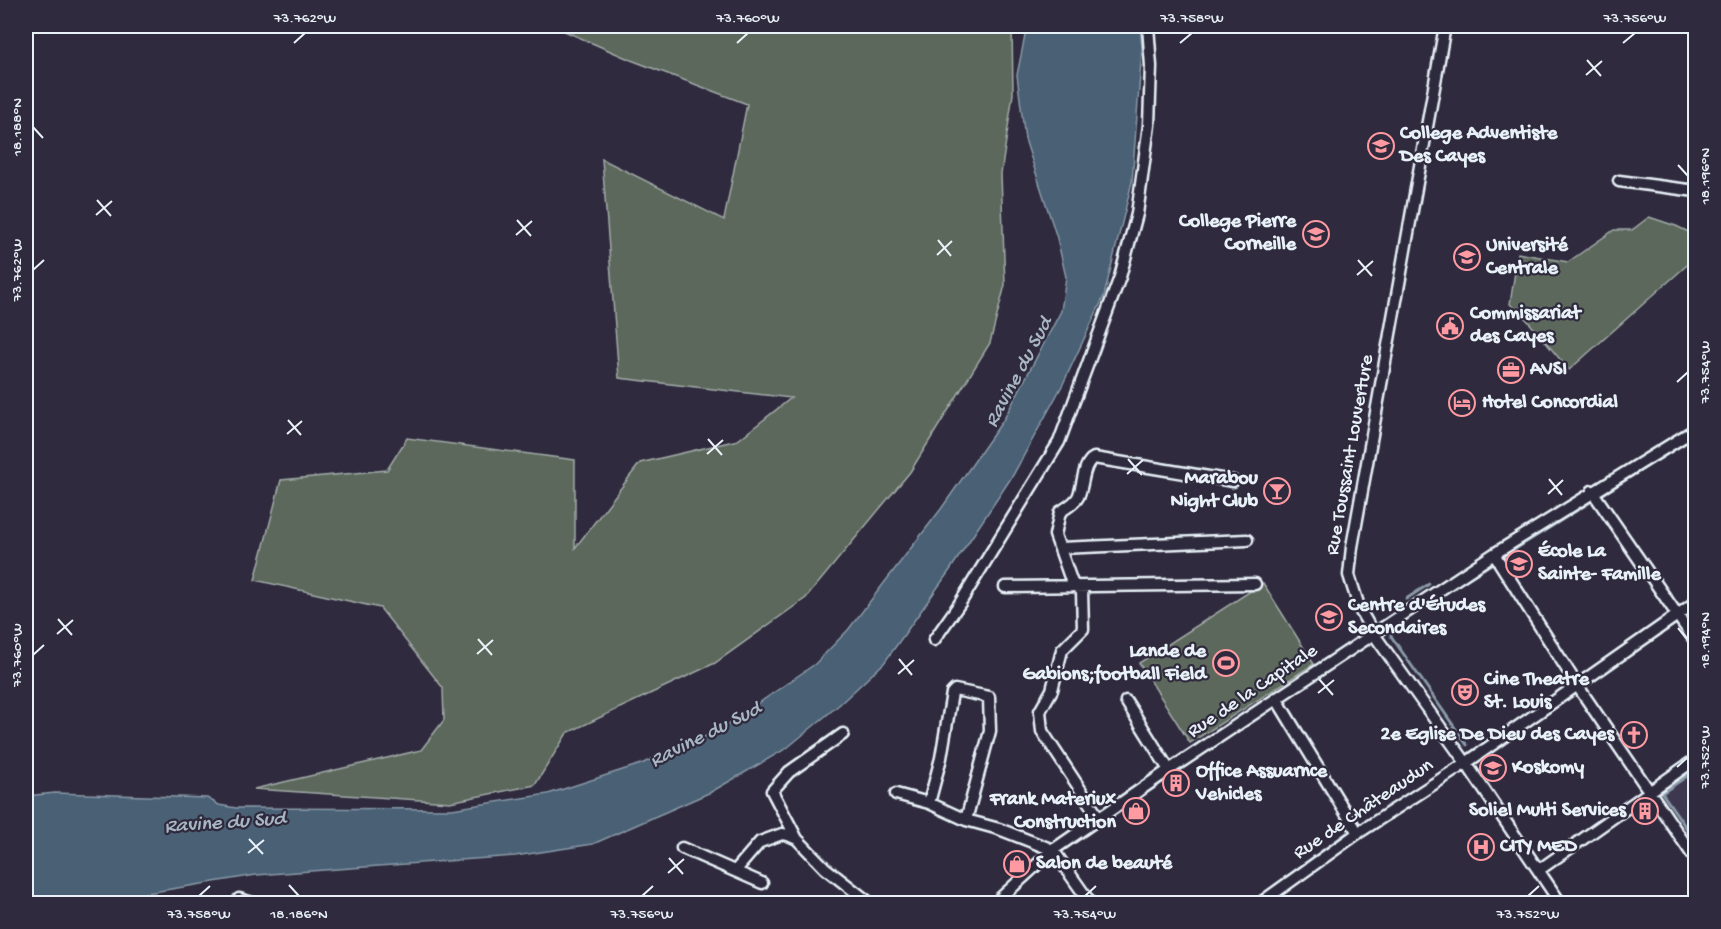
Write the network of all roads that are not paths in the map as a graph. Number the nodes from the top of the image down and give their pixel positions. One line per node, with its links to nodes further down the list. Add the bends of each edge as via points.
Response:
1 (1148, 26): 17 (street, via 1149,125 1137,214 1120,277 1059,442)
2 (1444, 26): 16 (street, Rue Toussaint Louverture, via 1352,547 1349,575 1360,610)
3 (1619, 181): 4 (street)
4 (1695, 191)
5 (1695, 429): 7 (street, Rue de la Capitale)
6 (1233, 481): 9 (street, via 1094,458 1087,466 1078,497 1060,512 1055,535)
7 (1592, 491): 10 (street, Rue de la Capitale); 15 (street)
8 (1247, 540): 9 (street)
9 (1060, 548): 12 (street)
10 (1494, 554): 16 (street, Rue de la Capitale); 19 (street)
11 (1255, 584): 12 (street)
12 (1074, 586): 13 (street); 29 (street, via 1082,591 1083,629 1062,650 1052,690 1040,711 1040,722 1042,731)
13 (1005, 587)
14 (1695, 602): 15 (street, Rue de Châteaudun)
15 (1676, 614): 18 (street); 19 (street, Rue de Châteaudun)
16 (1373, 633): 20 (street, Rue de la Capitale); 24 (street, Rue Toussaint Louverture)
17 (934, 640)
18 (1695, 642)
19 (1576, 684): 24 (street, Rue de Châteaudun); 26 (street)
20 (1276, 698): 25 (street, Rue de la Capitale); 31 (street)
21 (1126, 701): 25 (street)
22 (843, 734): 32 (street, via 789,772 772,791)
23 (1695, 759): 26 (street)
24 (1466, 763): 31 (street, Rue de Châteaudun); 36 (street, Rue Toussaint Louverture)
25 (1169, 770): 29 (street, Rue de la Capitale)
26 (1649, 792): 35 (street); 36 (street)
27 (896, 794): 28 (street)
28 (929, 803): 30 (street); 30 (street, via 953,691 989,697 990,731)
29 (1099, 818): 34 (street, Rue de la Capitale)
30 (966, 820): 34 (street)
31 (1358, 833): 44 (street, Rue de Châteaudun)
32 (797, 839): 37 (street, via 782,834 760,842); 41 (street, via 825,868)
33 (682, 848): 37 (street)
34 (1053, 850): 42 (street, Rue de la Capitale); 43 (street)
35 (1695, 860)
36 (1539, 870): 45 (street, Rue Toussaint Louverture)
37 (735, 871): 38 (street)
38 (762, 883)
39 (239, 899): 40 (street)
40 (256, 903)
41 (869, 903)
42 (994, 903)
43 (1091, 903)
44 (1259, 903)
45 (1561, 903)

